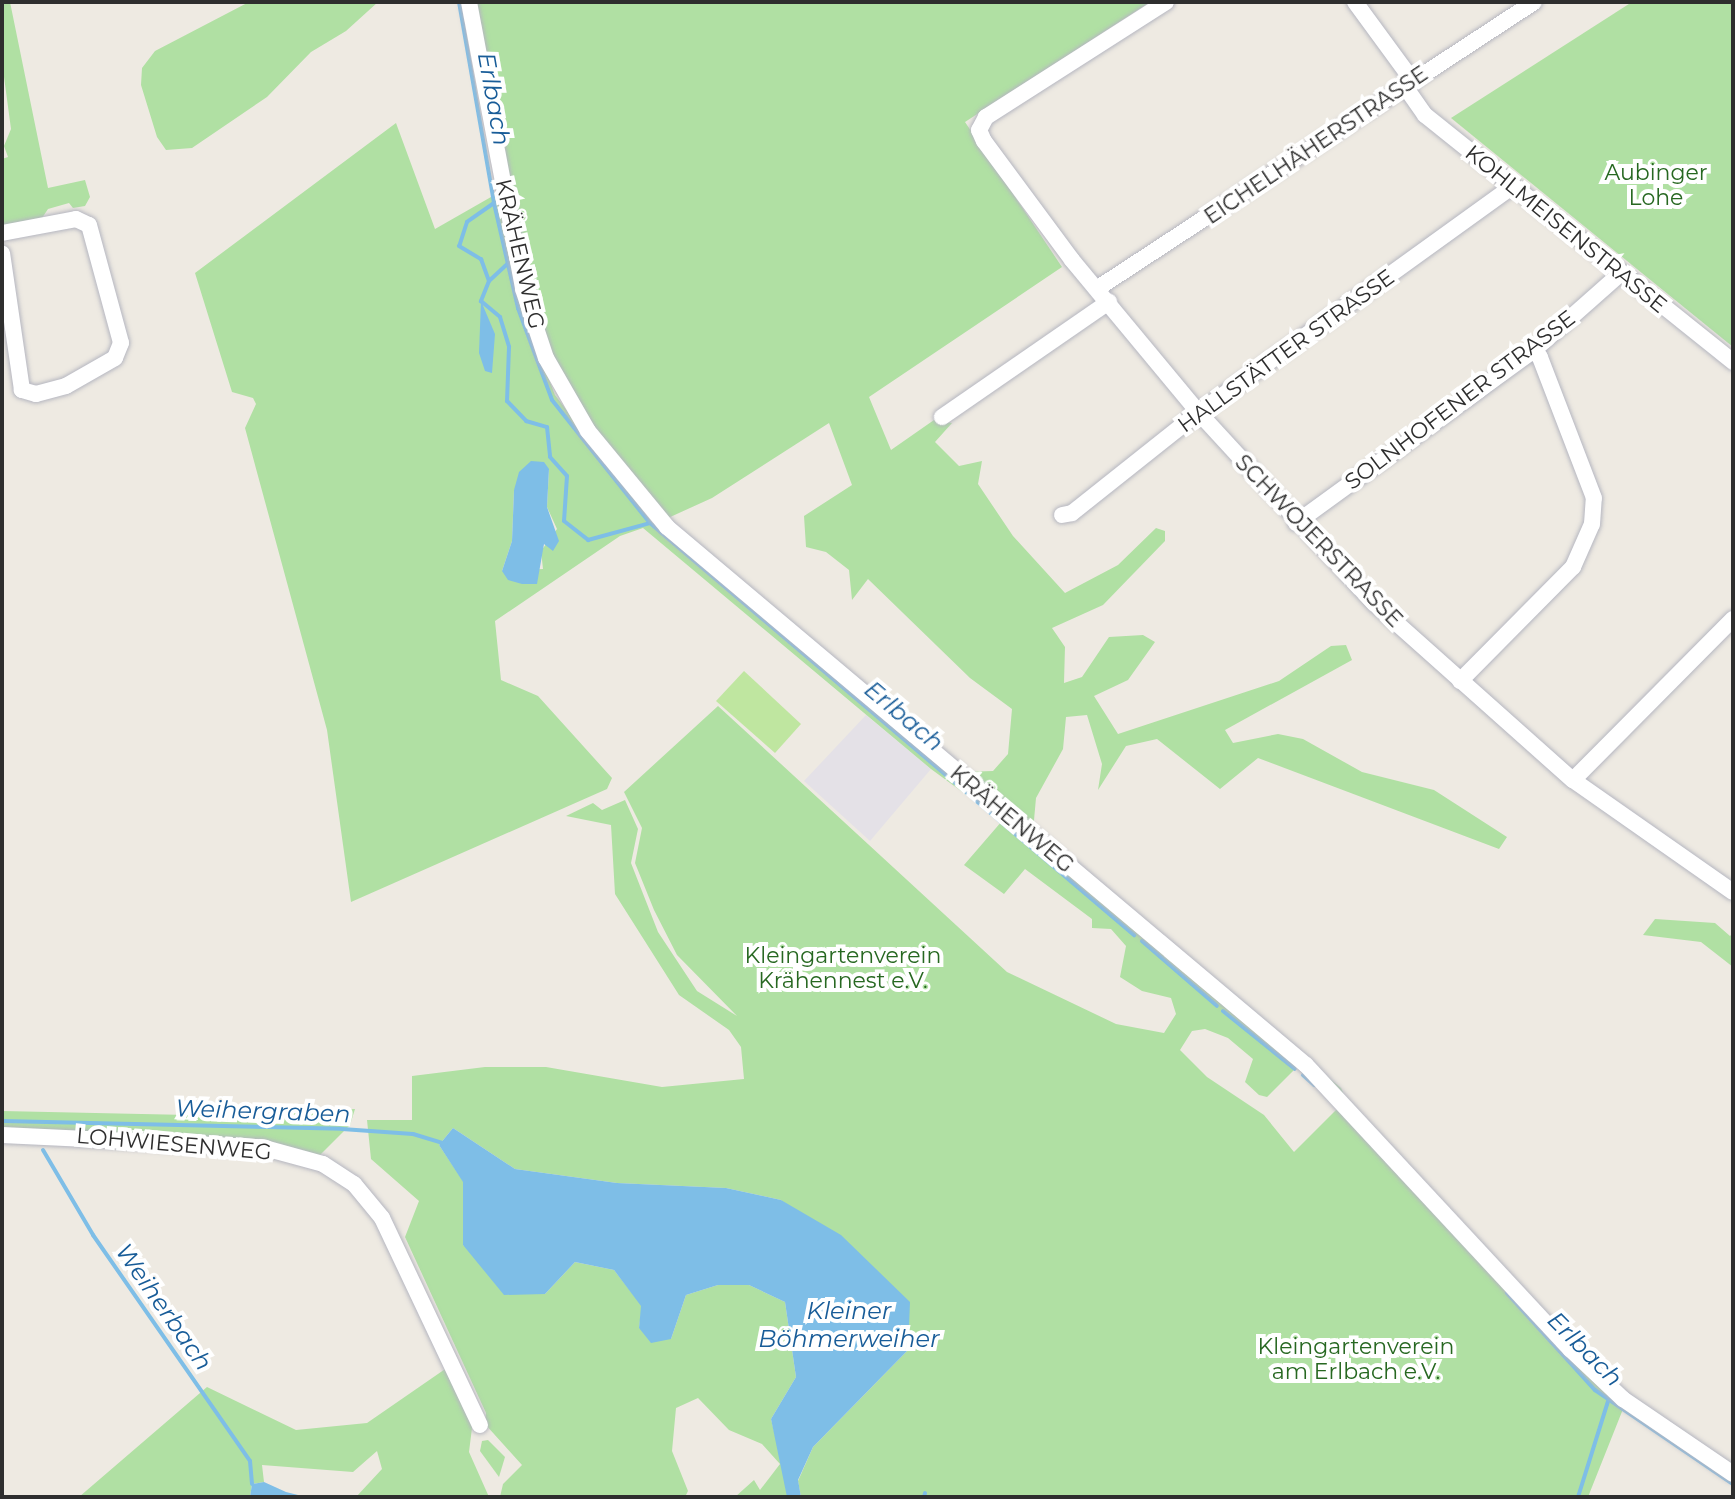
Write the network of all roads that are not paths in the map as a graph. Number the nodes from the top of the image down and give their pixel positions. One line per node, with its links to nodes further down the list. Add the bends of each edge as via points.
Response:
1 (469, 2): 23 (street, KRÄHENWEG, via 523,289 546,358 588,431 667,527 1306,1065 1570,1349 1623,1399)
2 (1166, 2): 10 (street, SCHWOJERSTRASSE, via 983,121 984,141)
3 (1355, 2): 5 (street, KOHLMEISENSTRASSE)
4 (1534, 2): 5 (street, EICHELHÄHERSTRASSE)
5 (1409, 84): 6 (street, KOHLMEISENSTRASSE, via 1425,115); 10 (street, EICHELHÄHERSTRASSE)
6 (1512, 187): 9 (street, KOHLMEISENSTRASSE); 13 (street, HALLSTÄTTER STRASSE)
7 (2, 233): 8 (street, via 76,219 89,225 121,343 115,358 66,386 36,394 22,390)
8 (2, 253)
9 (1620, 274): 11 (street, SOLNHOFENER STRASSE); 12 (street, KOHLMEISENSTRASSE)
10 (1103, 295): 13 (street, SCHWOJERSTRASSE); 14 (street, EICHELHÄHERSTRASSE)
11 (1533, 351): 16 (street, SOLNHOFENER STRASSE); 18 (street, via 1594,498 1592,524 1573,567)
12 (1733, 362)
13 (1200, 414): 15 (street, HALLSTÄTTER STRASSE, via 1072,513); 16 (street, SCHWOJERSTRASSE)
14 (942, 417)
15 (1062, 515)
16 (1296, 523): 18 (street, SCHWOJERSTRASSE)
17 (1733, 619): 19 (street)
18 (1460, 681): 19 (street, SCHWOJERSTRASSE)
19 (1573, 780): 20 (street, SCHWOJERSTRASSE)
20 (1733, 892)
21 (2, 1135): 22 (street, LOHWIESENWEG, via 261,1147 323,1164 354,1184 382,1218)
22 (480, 1425)
23 (1733, 1474)

